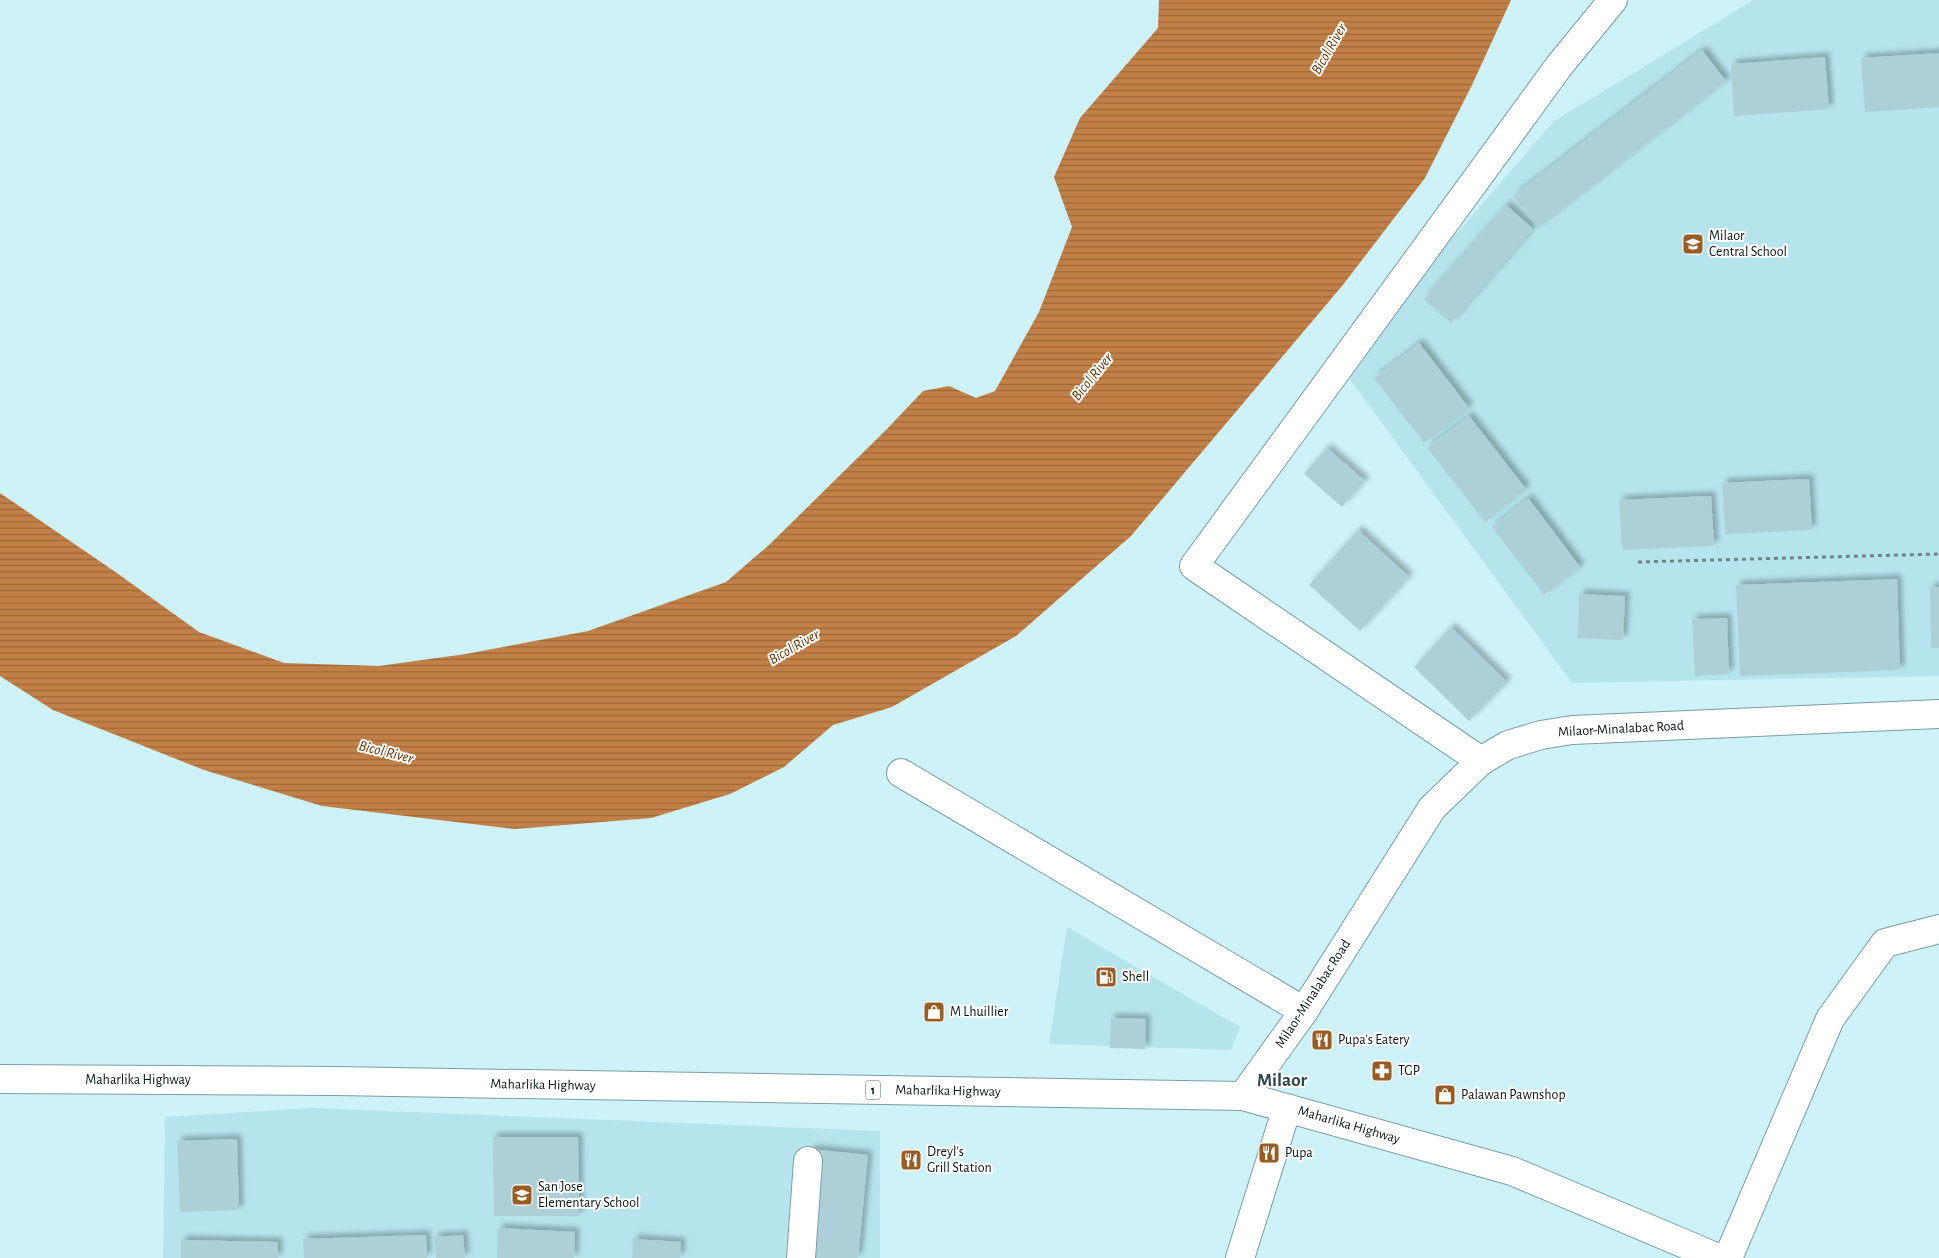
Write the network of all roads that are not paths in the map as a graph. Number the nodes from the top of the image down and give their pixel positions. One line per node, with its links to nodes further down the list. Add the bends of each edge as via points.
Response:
1 (1613, 0): 3 (main road, via 1553,74 1194,566)
2 (1939, 714): 3 (main road, Milaor-Minalabac Road, via 1572,730 1508,745)
3 (1481, 761): 6 (main road, Milaor-Minalabac Road, via 1432,808)
4 (900, 773): 6 (main road)
5 (1939, 928): 14 (main road, via 1885,943 1830,1018)
6 (1304, 1011): 8 (main road, Milaor-Minalabac Road)
7 (0, 1079): 8 (main road, Maharlika Highway / 1, via 336,1081)
8 (1243, 1096): 9 (main road, Maharlika Highway / 1)
9 (1287, 1108): 12 (main road); 13 (main road, Maharlika Highway / 1, via 1512,1171)
10 (808, 1161): 11 (main road)
11 (800, 1258)
12 (1240, 1258)
13 (1718, 1258)
14 (1728, 1258)

